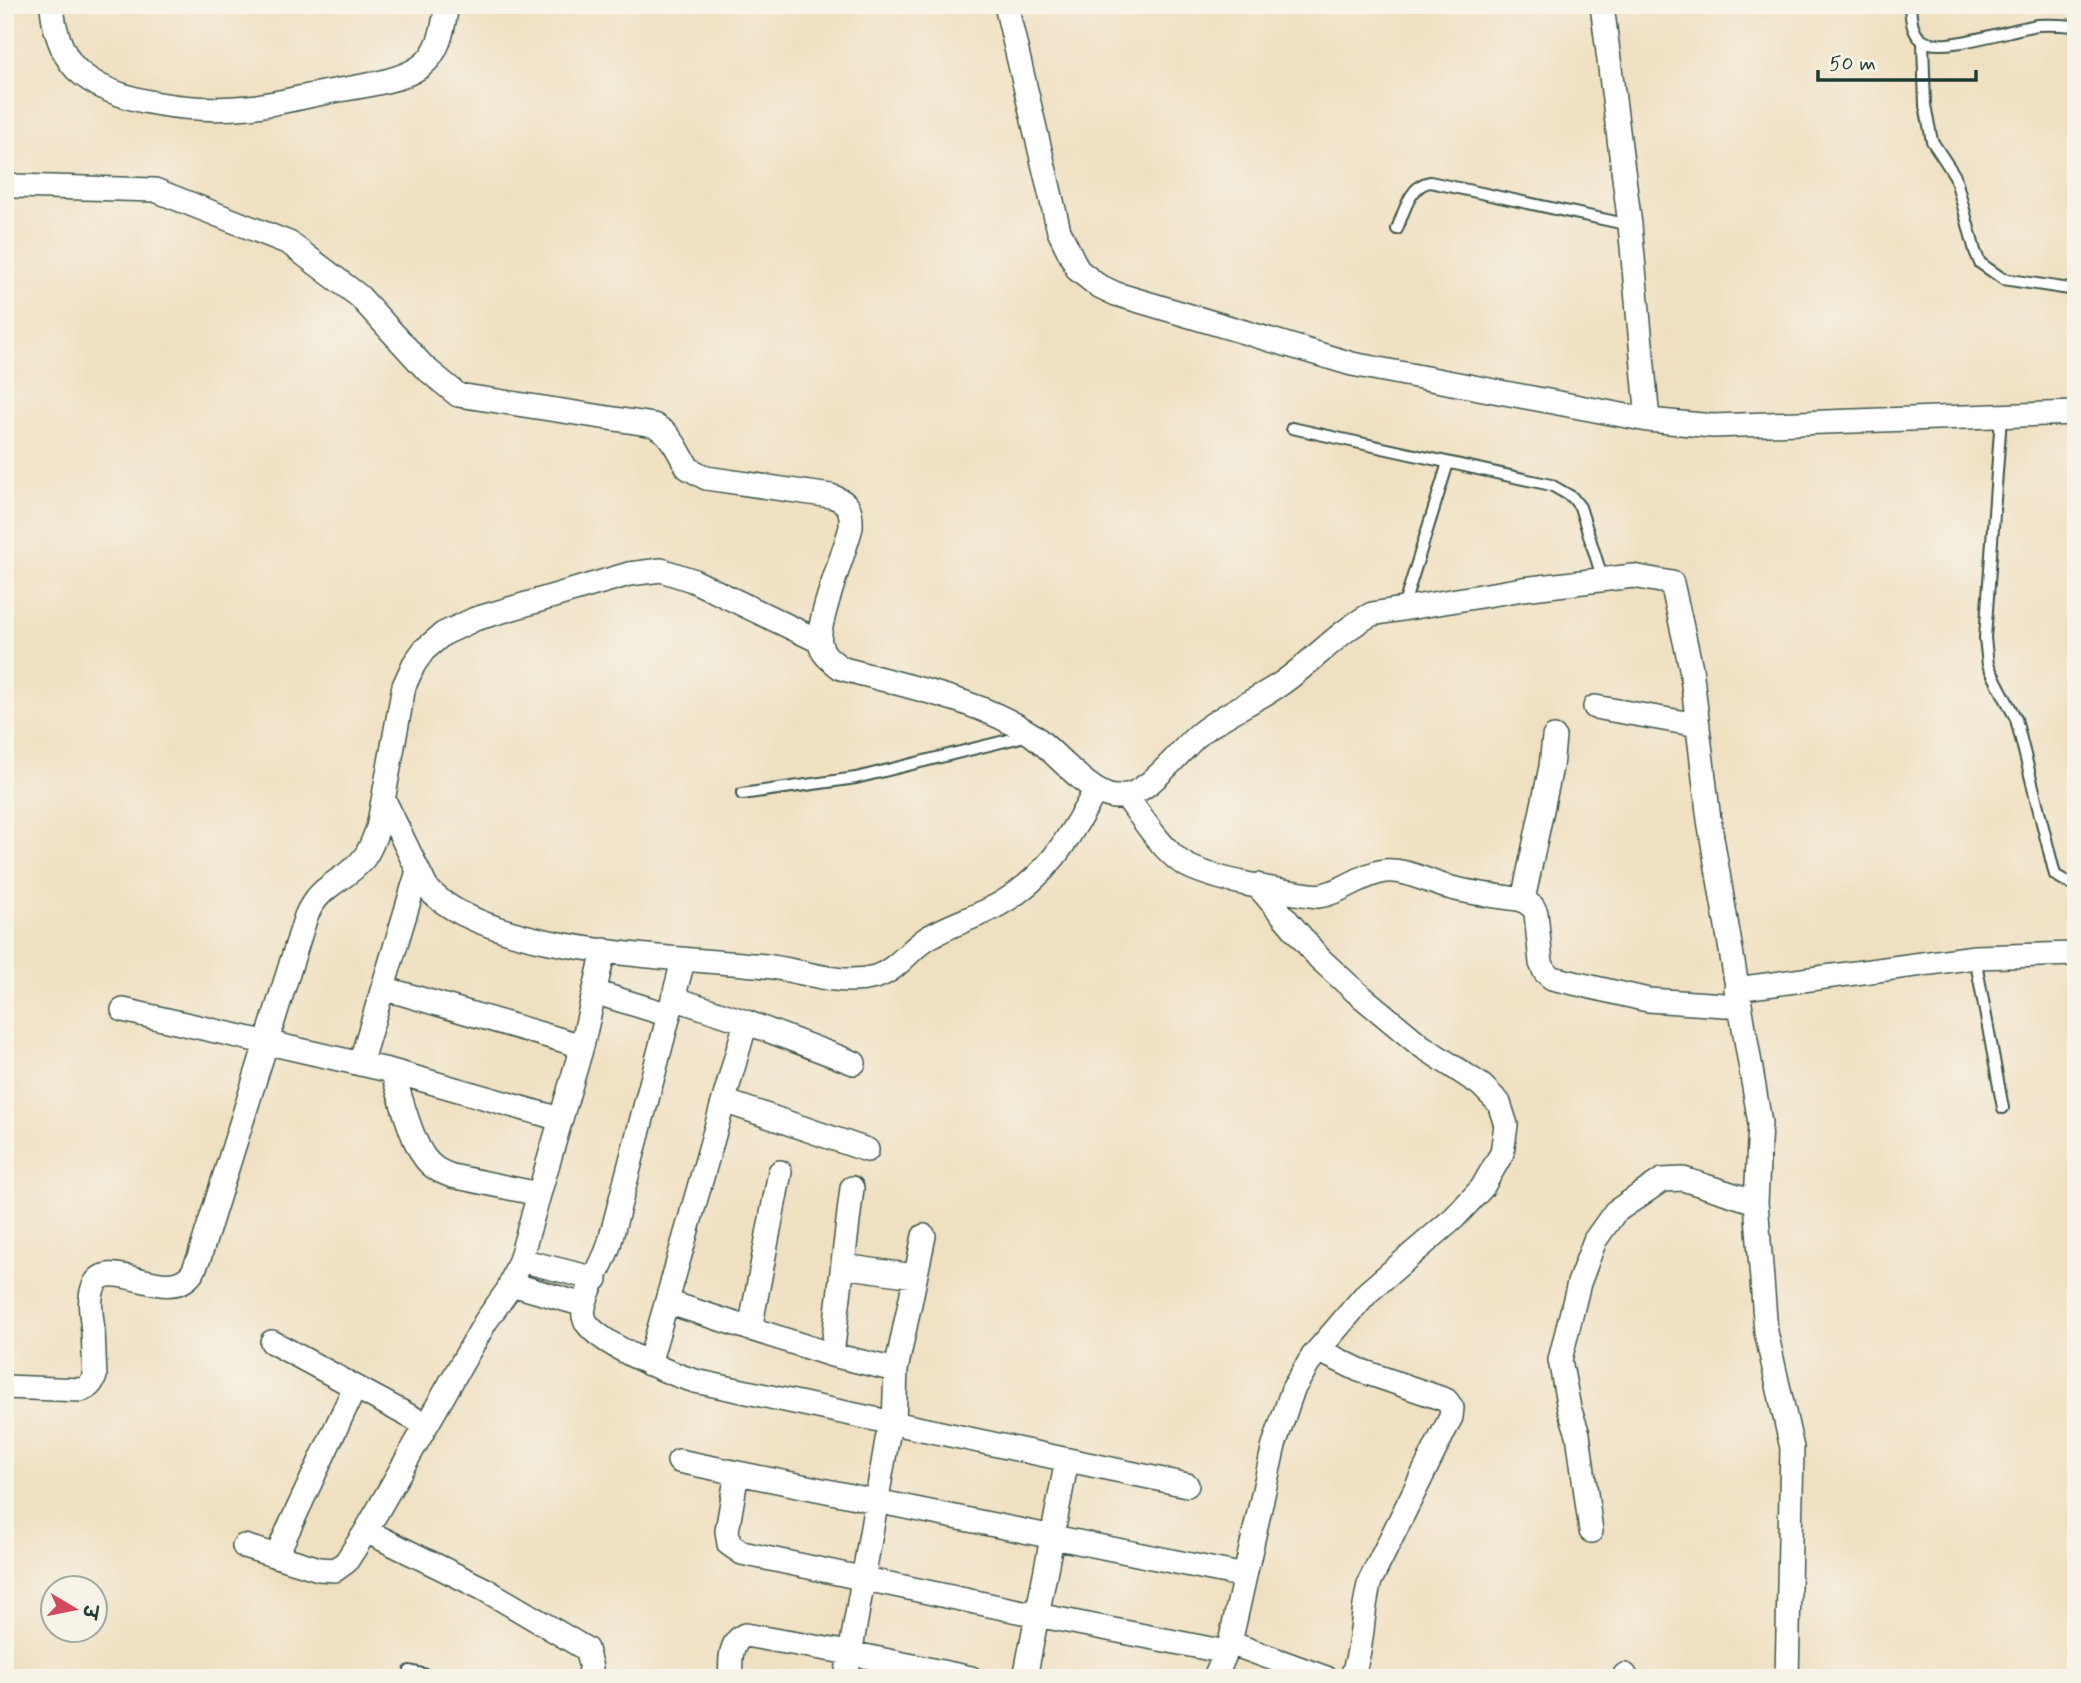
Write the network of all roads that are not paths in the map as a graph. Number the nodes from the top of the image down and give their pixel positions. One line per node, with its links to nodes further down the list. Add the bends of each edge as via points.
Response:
1 (52, 5): 2 (street, via 62,44 74,67 91,81 143,100 219,109 251,107 410,73 433,53)
2 (447, 5)
3 (1006, 5): 14 (street, via 1059,231 1078,270 1097,285 1352,364)
4 (1602, 5): 9 (street)
5 (1910, 5): 7 (lane, via 1914,32)
6 (2076, 26): 7 (lane, via 2038,25 1972,40)
7 (1923, 42): 11 (lane, via 1925,105 1932,141 1955,176 1980,263 2003,279)
8 (5, 182): 19 (street, via 155,190 289,243 359,296 424,367 458,395 654,425 666,433 688,468 706,478 845,501 852,511 851,527)
9 (1630, 225): 10 (lane, via 1430,182 1418,186); 14 (street)
10 (1397, 229)
11 (2076, 290)
12 (2076, 413): 13 (street)
13 (2001, 416): 14 (street, via 1713,426); 30 (lane, via 1985,638 1988,665 2016,719 2055,874)
14 (1648, 420)
15 (1292, 428): 16 (lane)
16 (1448, 463): 17 (lane, via 1551,485 1572,497 1580,507); 18 (lane)
17 (1603, 580): 18 (street); 21 (street, via 1633,576 1672,583 1691,667)
18 (1404, 608): 26 (street, via 1372,614 1355,623 1281,684 1199,734 1150,784)
19 (819, 641): 22 (street, via 828,659 841,668 930,692 1004,719); 27 (street, via 692,580 660,570 629,574 475,619 443,634 414,664 404,687)
20 (1595, 707): 21 (street)
21 (1698, 725): 38 (street)
22 (1032, 735): 24 (street); 25 (lane, via 856,778)
23 (1554, 737): 31 (street)
24 (1096, 790): 26 (street, via 1115,797); 35 (street, via 1066,843 1043,872 998,905 929,937 884,974 846,979 768,966)
25 (741, 794)
26 (1125, 795): 29 (street, via 1183,863)
27 (384, 800): 28 (street); 42 (street, via 379,828 363,860 328,885 311,905)
28 (418, 871): 32 (street, via 426,887 450,909 511,932); 36 (street)
29 (1257, 885): 31 (street, via 1328,895 1389,871 1446,887); 65 (street, via 1320,959 1355,991 1420,1045 1481,1085 1499,1103 1506,1125 1502,1153 1482,1188 1368,1292)
30 (2076, 887)
31 (1523, 900): 38 (street, via 1536,913 1541,963 1552,978 1648,1000)
32 (604, 950): 35 (street); 37 (street)
33 (2076, 954): 34 (street)
34 (1975, 957): 38 (street); 48 (lane)
35 (683, 961): 39 (street)
36 (383, 988): 43 (street); 45 (street)
37 (594, 992): 39 (street); 43 (street)
38 (1738, 997): 54 (street, via 1760,1124)
39 (671, 1006): 41 (street); 59 (street, via 608,1251)
40 (122, 1010): 42 (street)
41 (746, 1022): 44 (street); 47 (street)
42 (267, 1043): 45 (street); 69 (street, via 192,1273 184,1280 161,1285 104,1276 97,1281 90,1304 92,1383 81,1390)
43 (582, 1046): 49 (street)
44 (854, 1063)
45 (360, 1064): 46 (street)
46 (392, 1071): 49 (street); 53 (street, via 416,1141 430,1164 452,1175)
47 (723, 1101): 50 (street); 61 (street)
48 (2003, 1108)
49 (560, 1119): 53 (street)
50 (867, 1150)
51 (780, 1172): 63 (street)
52 (852, 1188): 57 (street)
53 (539, 1194): 56 (street)
54 (1756, 1202): 79 (street, via 1682,1179 1662,1180 1615,1212 1595,1240 1560,1360 1578,1434); 99 (street, via 1766,1332 1792,1448)
55 (923, 1236): 58 (street)
56 (520, 1260): 59 (street); 60 (street)
57 (843, 1266): 58 (street); 66 (street)
58 (914, 1276): 68 (street)
59 (596, 1279): 62 (street)
60 (510, 1287): 62 (street); 72 (street)
61 (667, 1302): 63 (street); 67 (street)
62 (584, 1305): 67 (street, via 588,1324)
63 (750, 1329): 66 (street)
64 (272, 1342): 70 (street)
65 (1318, 1350): 83 (street, via 1293,1390 1274,1445); 98 (street, via 1359,1370 1446,1400 1452,1408 1370,1581)
66 (832, 1355): 68 (street)
67 (649, 1364): 71 (street, via 695,1381)
68 (896, 1370): 71 (street)
69 (5, 1387)
70 (355, 1387): 72 (street); 82 (street)
71 (892, 1423): 73 (street); 77 (street)
72 (426, 1425): 78 (street)
73 (1067, 1460): 76 (street); 80 (street)
74 (679, 1461): 75 (street)
75 (737, 1473): 77 (street); 84 (street, via 727,1531 734,1549)
76 (1187, 1486)
77 (876, 1502): 80 (street); 84 (street)
78 (366, 1531): 82 (street, via 346,1562 334,1570); 91 (street, via 484,1589 586,1649 591,1668)
79 (1591, 1531)
80 (1052, 1538): 83 (street); 85 (street)
81 (244, 1546): 82 (street)
82 (275, 1556)
83 (1245, 1576): 86 (street)
84 (863, 1579): 85 (street); 87 (street)
85 (1037, 1615): 86 (street); 95 (street)
86 (1228, 1647): 89 (street); 96 (street)
87 (850, 1653): 92 (street, via 745,1635 732,1651); 93 (street); 94 (street)
88 (410, 1671): 90 (lane)
89 (1298, 1673): 97 (street)
90 (440, 1678)
91 (587, 1678)
92 (731, 1678)
93 (846, 1678)
94 (971, 1678)
95 (1026, 1678)
96 (1215, 1678)
97 (1326, 1678)
98 (1351, 1678)
99 (1787, 1678)

